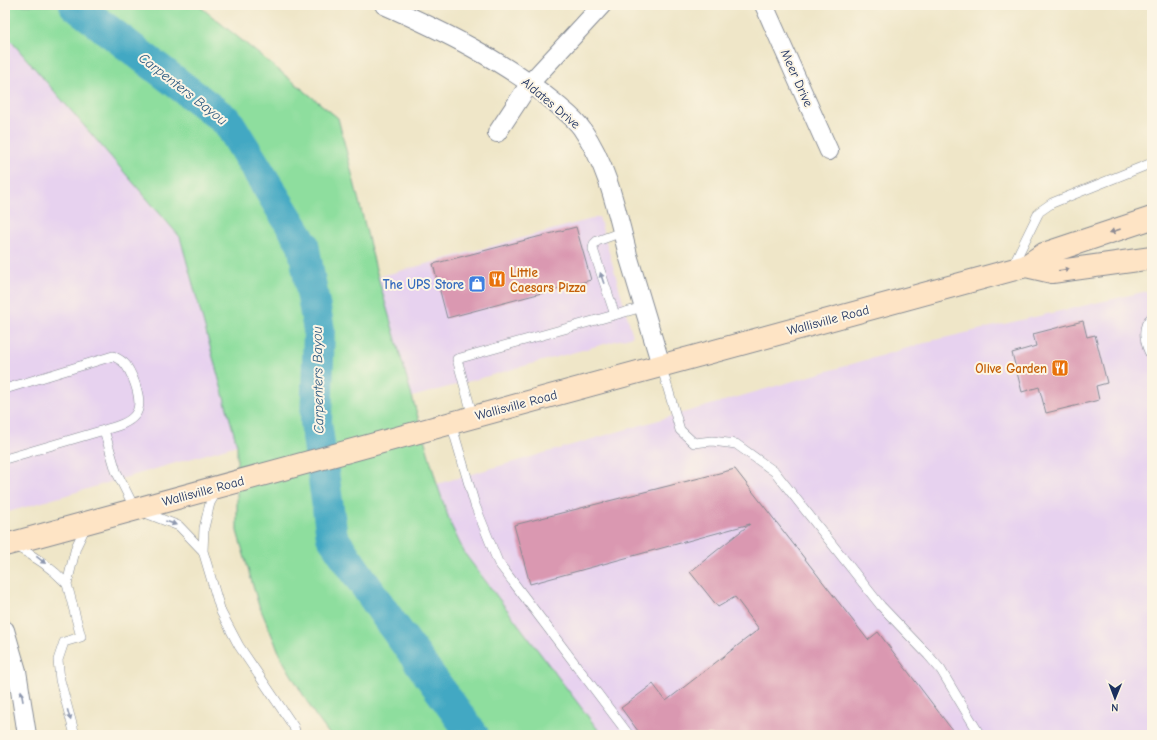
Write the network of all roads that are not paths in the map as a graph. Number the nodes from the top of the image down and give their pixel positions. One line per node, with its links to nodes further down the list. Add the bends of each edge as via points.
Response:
1 (384, 5): 4 (street, Aldates Drive, via 465,45)
2 (602, 5): 4 (street)
3 (764, 5): 6 (street, Meer Drive)
4 (530, 83): 5 (street); 9 (street, Aldates Drive, via 581,127 596,150 607,177)
5 (497, 133)
6 (830, 151)
7 (1152, 163): 11 (lane, via 1052,203 1040,212)
8 (1152, 218): 11 (main road, Wallisville Road, one-way to 11, via 1044,254)
9 (622, 232): 12 (street, Aldates Drive); 13 (lane, one-way to 9, via 593,249 597,241)
10 (1152, 258): 11 (main road, Wallisville Road, one-way to 10, via 1052,272)
11 (1018, 268): 16 (main road, Wallisville Road)
12 (643, 307): 13 (lane); 16 (street, Aldates Drive)
13 (614, 315): 18 (lane, via 457,359)
14 (1152, 317): 15 (lane, via 1144,338)
15 (1152, 357)
16 (661, 366): 18 (main road, Wallisville Road); 33 (lane, via 680,430 694,443 712,441 736,444 775,472 881,606 944,674)
17 (5, 389): 20 (lane, via 113,356 125,363 133,379 139,402 136,415 124,423)
18 (473, 417): 19 (main road, Wallisville Road)
19 (451, 423): 22 (main road, Wallisville Road); 32 (lane, via 475,505 498,562)
20 (104, 430): 21 (lane); 23 (lane, via 116,471)
21 (5, 459)
22 (219, 486): 23 (main road, Wallisville Road); 26 (lane, via 210,504 204,528)
23 (135, 509): 24 (main road, Wallisville Road); 26 (lane, one-way to 26, via 179,526)
24 (87, 523): 25 (main road, Wallisville Road); 27 (lane, via 76,547)
25 (8, 544): 27 (lane, one-way to 27, via 36,556 56,571)
26 (203, 551): 31 (lane, via 221,612 239,646 294,727)
27 (67, 584): 30 (lane, one-way to 30, via 81,637 64,642 58,660 63,695)
28 (5, 630): 29 (street, one-way to 28, via 18,678)
29 (27, 735)
30 (75, 735)
31 (296, 735)
32 (629, 735)
33 (980, 735)

